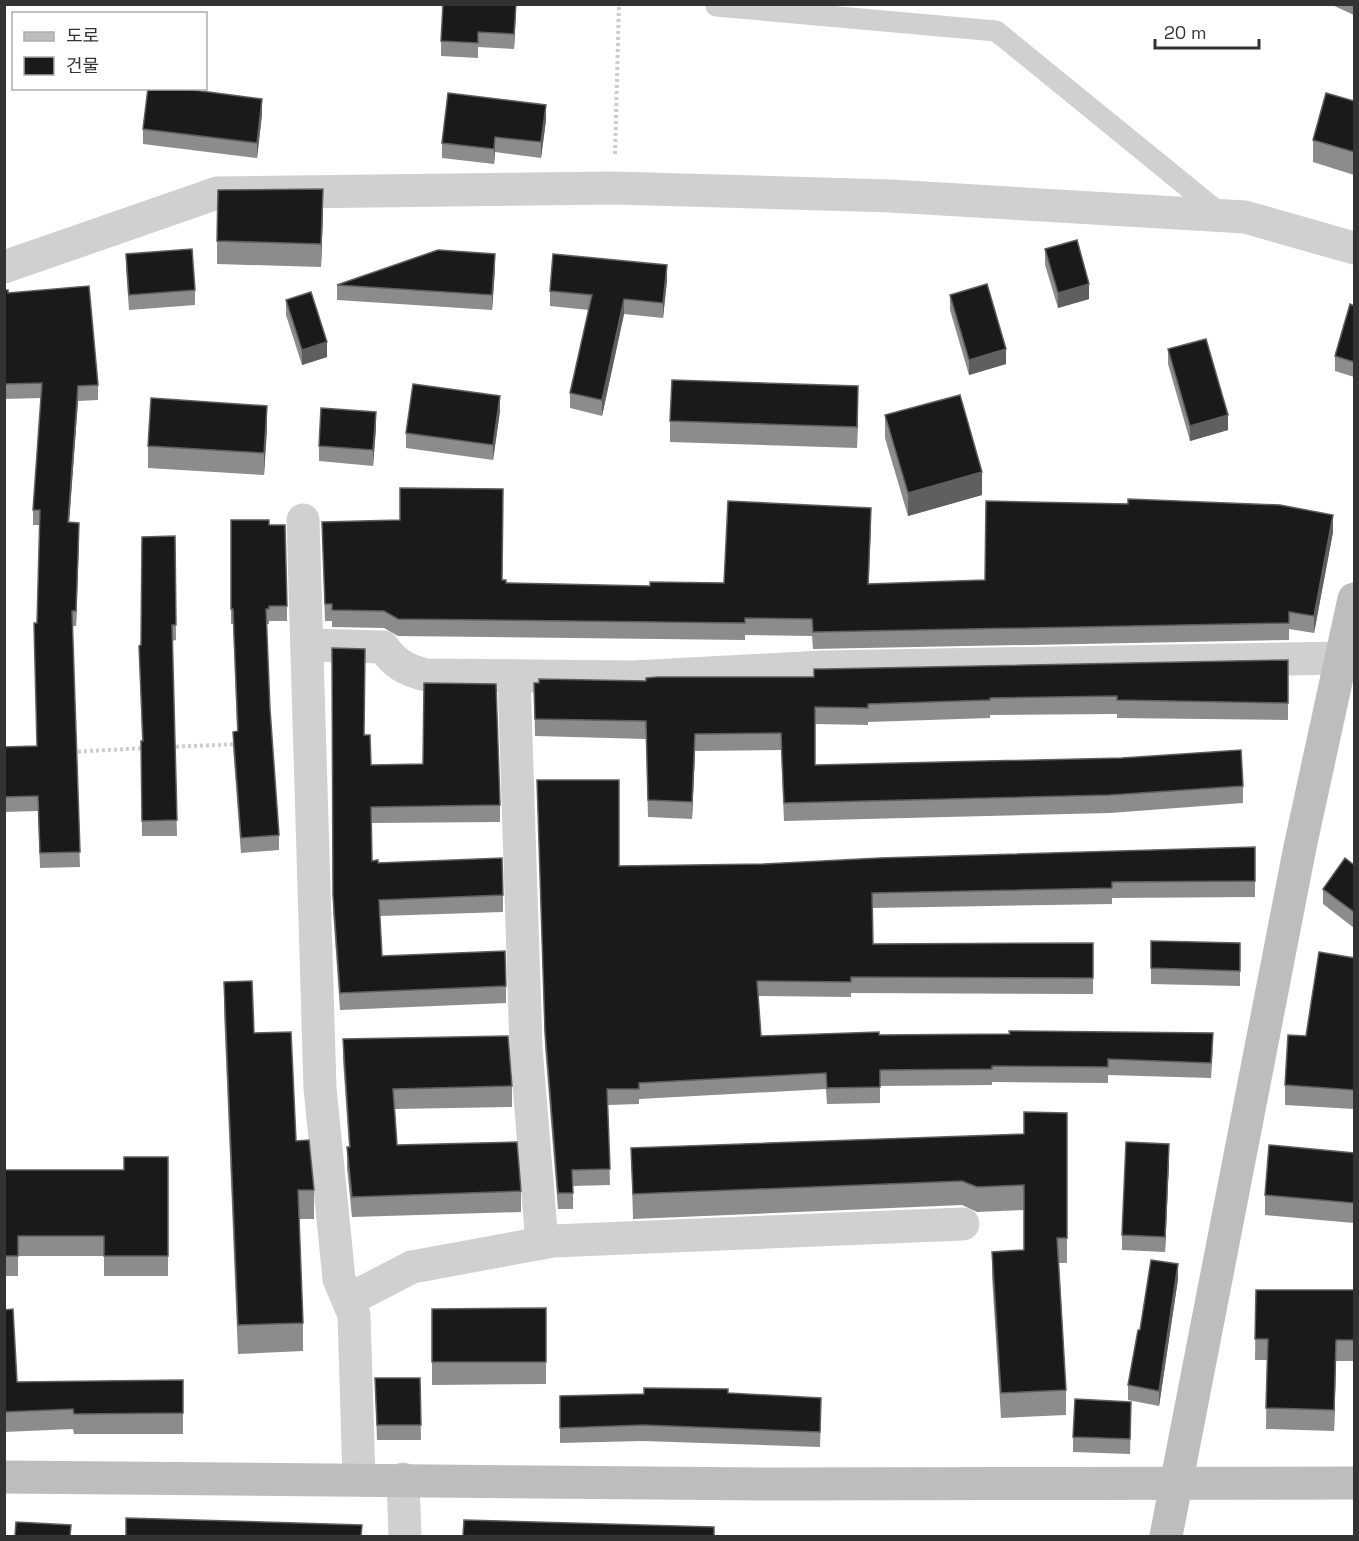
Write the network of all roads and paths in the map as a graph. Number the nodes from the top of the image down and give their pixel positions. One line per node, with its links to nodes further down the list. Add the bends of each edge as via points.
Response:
1 (619, 4): 3 (path)
2 (716, 6): 4 (lane, via 996,31)
3 (614, 188): 4 (street, via 891,196); 6 (street, via 217,193)
4 (1222, 215): 5 (street, via 1245,217)
5 (1354, 248)
6 (4, 267)
7 (303, 520): 9 (street)
8 (1354, 599): 10 (street)
9 (308, 645): 11 (street, via 383,647 393,661 426,675); 18 (street, via 320,1088 339,1279)
10 (1342, 658): 11 (street, via 822,667 633,677); 22 (street, via 1300,847)
11 (514, 676): 17 (street, via 526,1048)
12 (242, 744): 13 (path)
13 (162, 747)
14 (151, 748): 15 (path)
15 (63, 752)
16 (963, 1224): 17 (street)
17 (542, 1243): 18 (street, via 412,1266)
18 (348, 1300): 20 (street, via 354,1315)
19 (4, 1477): 20 (street)
20 (359, 1479): 21 (street)
21 (403, 1479): 22 (street, via 765,1484); 24 (street)
22 (1177, 1483): 23 (street); 25 (street)
23 (1354, 1483)
24 (405, 1536)
25 (1166, 1536)

